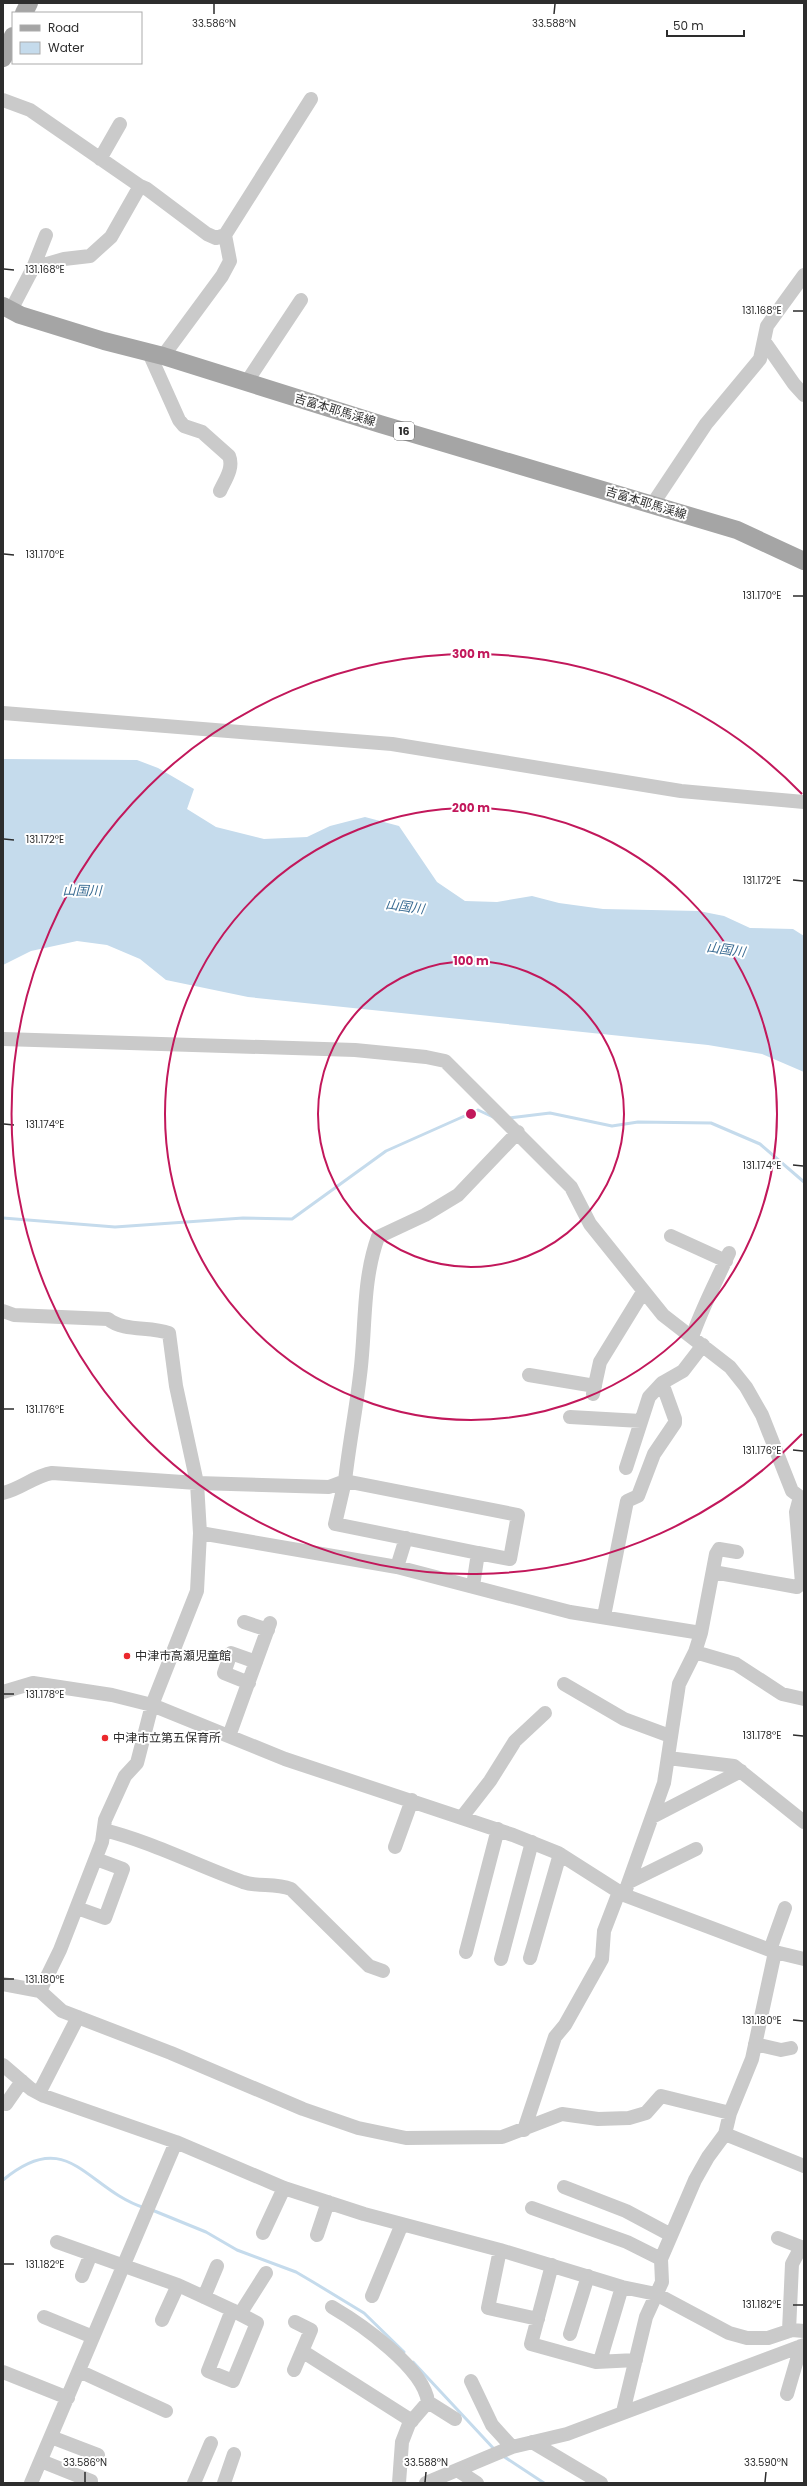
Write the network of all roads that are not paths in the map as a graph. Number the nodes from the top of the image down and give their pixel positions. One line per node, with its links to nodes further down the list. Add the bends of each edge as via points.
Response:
1 (29, 3): 2 (main road)
2 (24, 12)
3 (12, 38): 4 (main road)
4 (3, 58)
5 (311, 99): 11 (street)
6 (3, 100): 8 (street, via 30,110)
7 (120, 124): 8 (street)
8 (100, 159): 9 (street)
9 (140, 186): 11 (street, via 206,234 216,238); 12 (street, via 111,237 90,256 64,259)
10 (46, 234): 12 (street)
11 (225, 235): 17 (street, via 230,261 222,276)
12 (33, 268): 15 (street)
13 (804, 275): 16 (street, via 767,326)
14 (301, 300): 18 (street)
15 (7, 308): 17 (main road, 吉富本耶馬渓線 / 16, via 68,330)
16 (764, 341): 19 (street); 21 (street, via 760,359 706,424)
17 (156, 355): 18 (main road, 吉富本耶馬渓線 / 16); 20 (street, via 179,420 184,426 202,432 229,456 230,470)
18 (246, 383): 21 (main road, 吉富本耶馬渓線 / 16)
19 (804, 395)
20 (220, 491)
21 (652, 505): 22 (main road, 吉富本耶馬渓線 / 16, via 737,530)
22 (804, 561)
23 (3, 714): 24 (street, via 392,744 681,791)
24 (804, 802)
25 (3, 1039): 26 (street, via 280,1046 426,1057 445,1061)
26 (518, 1132): 28 (street, via 571,1187 590,1224); 37 (street, via 458,1195 425,1215 378,1236 371,1255 362,1330 360,1374)
27 (670, 1236): 30 (street, via 727,1257 703,1306)
28 (643, 1292): 30 (street, via 663,1315); 32 (street, via 600,1362 594,1390)
29 (3, 1311): 38 (street, via 14,1315 108,1319 116,1326 169,1333 176,1386)
30 (692, 1337): 31 (street)
31 (703, 1345): 33 (street, via 682,1371); 40 (street, via 730,1367 746,1387 762,1415 792,1491)
32 (529, 1375)
33 (662, 1383): 35 (street, via 649,1397); 48 (street, via 675,1419 654,1454 638,1496 627,1501)
34 (570, 1417): 35 (street)
35 (641, 1421): 36 (street)
36 (626, 1468)
37 (345, 1481): 38 (street, via 329,1487); 42 (street, via 335,1524); 44 (street, via 518,1515 510,1559)
38 (197, 1483): 39 (street, via 52,1473 38,1476); 41 (street)
39 (3, 1493)
40 (802, 1499): 46 (street, via 796,1512 802,1583 797,1586)
41 (200, 1533): 45 (street); 57 (street, via 197,1591)
42 (406, 1538): 44 (street); 45 (street)
43 (737, 1552): 46 (street, via 719,1549)
44 (478, 1553): 47 (street)
45 (397, 1566): 47 (street)
46 (713, 1572): 50 (street)
47 (473, 1586): 48 (street, via 570,1612)
48 (604, 1616): 50 (street)
49 (244, 1622): 52 (street, via 269,1626)
50 (701, 1633): 51 (street)
51 (695, 1652): 56 (street, via 736,1664 782,1694); 60 (street, via 678,1684)
52 (256, 1662): 53 (street); 53 (street, via 231,1653 224,1673)
53 (249, 1683): 59 (street)
54 (564, 1684): 60 (street, via 624,1720)
55 (3, 1692): 57 (street, via 33,1683 112,1695)
56 (804, 1700)
57 (152, 1705): 59 (street); 68 (street, via 137,1763 125,1776 105,1820)
58 (545, 1713): 64 (street, via 515,1740 490,1781)
59 (228, 1736): 63 (street, via 285,1759)
60 (670, 1736): 61 (street)
61 (668, 1758): 62 (street, via 734,1766); 65 (street, via 664,1783)
62 (740, 1771): 65 (street); 66 (street)
63 (412, 1800): 64 (street); 70 (street)
64 (462, 1816): 67 (street)
65 (652, 1817): 74 (street)
66 (804, 1822)
67 (498, 1829): 69 (street); 78 (street)
68 (104, 1830): 73 (street); 82 (street, via 132,1837 245,1882 281,1885 291,1889 369,1966)
69 (532, 1842): 72 (street); 80 (street)
70 (395, 1847)
71 (696, 1849): 74 (street)
72 (560, 1854): 74 (street); 79 (street)
73 (96, 1859): 75 (street); 75 (street, via 123,1869 105,1918)
74 (624, 1889): 77 (street); 93 (street, via 604,1931 602,1959 565,2025 555,2037)
75 (77, 1908): 84 (street)
76 (785, 1908): 77 (street)
77 (773, 1951): 81 (street); 86 (street)
78 (466, 1952)
79 (530, 1958)
80 (501, 1959)
81 (804, 1959)
82 (383, 1971)
83 (3, 1984): 84 (street)
84 (40, 1991): 85 (street, via 62,2011)
85 (78, 2017): 90 (street); 93 (street, via 303,2109 358,2128 406,2138 462,2139 502,2137)
86 (755, 2044): 87 (street, via 781,2050); 92 (street, via 752,2059)
87 (791, 2048)
88 (3, 2065): 89 (street)
89 (22, 2081): 90 (street); 91 (street)
90 (39, 2093): 95 (street)
91 (6, 2104)
92 (730, 2113): 93 (street, via 661,2096 646,2113 629,2118 598,2119 562,2114); 94 (street)
93 (524, 2130)
94 (725, 2134): 96 (street); 104 (street, via 695,2180)
95 (176, 2142): 98 (street); 111 (street)
96 (804, 2166)
97 (564, 2187): 104 (street, via 626,2211)
98 (284, 2188): 99 (street); 102 (street)
99 (328, 2202): 101 (street); 103 (street)
100 (532, 2208): 109 (street, via 627,2242)
101 (402, 2224): 107 (street); 119 (street)
102 (263, 2233)
103 (317, 2235)
104 (671, 2235): 109 (street)
105 (778, 2238): 126 (street, via 801,2247 792,2264)
106 (57, 2242): 108 (street)
107 (500, 2250): 110 (street); 123 (street, via 488,2308)
108 (91, 2254): 111 (street); 114 (street)
109 (661, 2259): 118 (street, via 662,2282)
110 (552, 2265): 115 (street); 123 (street)
111 (122, 2266): 116 (street); 129 (street)
112 (217, 2266): 120 (street)
113 (266, 2273): 120 (street, via 236,2312)
114 (82, 2276)
115 (588, 2276): 117 (street); 128 (street)
116 (178, 2285): 120 (street); 124 (street)
117 (622, 2287): 118 (street); 133 (street)
118 (656, 2294): 126 (street, via 729,2333 747,2338 768,2338); 132 (street, via 646,2317)
119 (372, 2296)
120 (204, 2297)
121 (332, 2307): 140 (street, via 357,2322 402,2360 427,2392)
122 (44, 2317): 129 (street)
123 (538, 2319): 133 (street, via 531,2344)
124 (162, 2320)
125 (295, 2322): 131 (street, via 311,2330)
126 (789, 2331): 127 (street)
127 (804, 2331)
128 (570, 2334)
129 (93, 2338): 135 (street)
130 (803, 2345): 138 (street); 142 (street)
131 (302, 2351): 134 (street); 144 (street)
132 (636, 2360): 133 (street); 142 (street)
133 (600, 2362)
134 (294, 2370)
135 (79, 2371): 139 (street); 141 (street)
136 (3, 2372): 139 (street)
137 (471, 2382): 148 (street, via 492,2426)
138 (787, 2394)
139 (68, 2398): 145 (street)
140 (428, 2402): 143 (street); 144 (street)
141 (166, 2411)
142 (622, 2412): 147 (street, via 567,2434)
143 (455, 2419)
144 (412, 2421): 157 (street, via 402,2442)
145 (51, 2437): 150 (street); 151 (street)
146 (211, 2442): 155 (street)
147 (532, 2442): 148 (street); 160 (street)
148 (512, 2447): 152 (street)
149 (234, 2454): 156 (street)
150 (98, 2455)
151 (41, 2461): 153 (street); 154 (street, via 92,2481)
152 (457, 2470): 158 (street); 159 (street)
153 (31, 2483)
154 (91, 2483)
155 (194, 2483)
156 (224, 2483)
157 (399, 2483)
158 (426, 2483)
159 (477, 2483)
160 (601, 2483)

